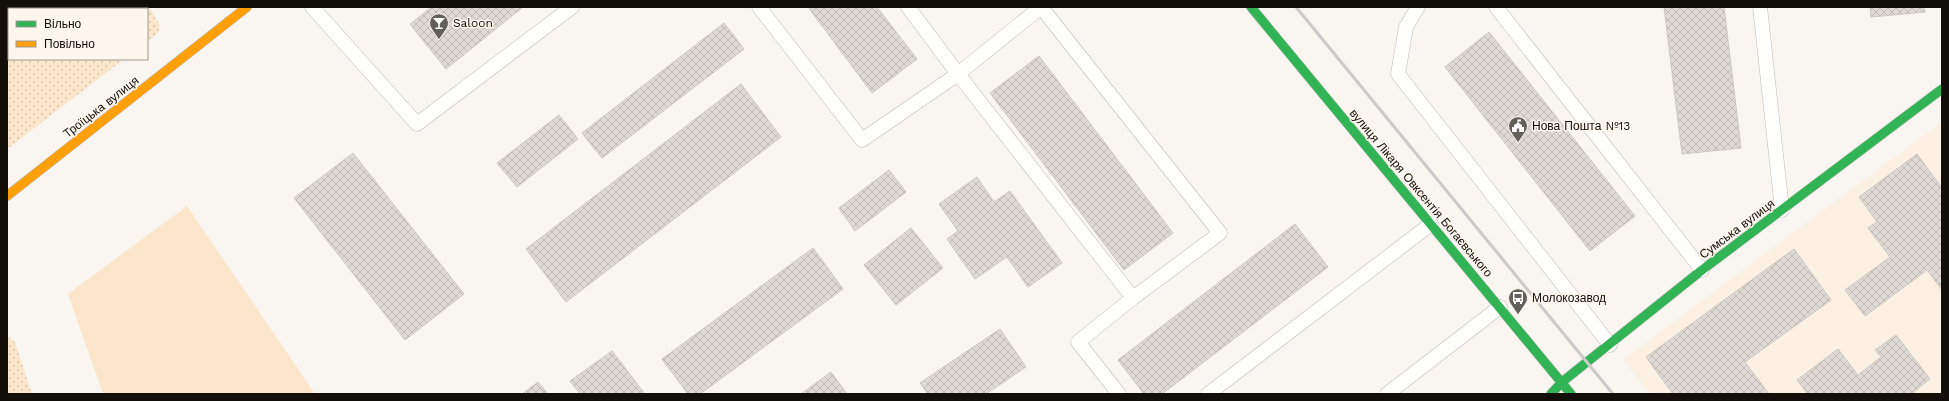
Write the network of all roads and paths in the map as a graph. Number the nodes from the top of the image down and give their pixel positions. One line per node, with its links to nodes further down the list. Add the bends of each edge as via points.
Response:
1 (247, 7): 13 (street, Троїцька вулиця)
2 (312, 7): 3 (lane, via 418,124)
3 (572, 7)
4 (759, 7): 11 (lane, via 862,140)
5 (908, 7): 11 (lane)
6 (1041, 7): 11 (lane); 17 (lane, via 1220,233)
7 (1251, 7): 15 (street, вулиця Лікаря Овксентія Богаєвського)
8 (1418, 7): 19 (lane, via 1406,28 1398,74)
9 (1496, 7): 16 (lane)
10 (1760, 7): 14 (lane)
11 (958, 74): 17 (lane)
12 (1942, 89): 14 (street, Сумська вулиця)
13 (7, 196)
14 (1782, 210): 16 (street, Сумська вулиця)
15 (1431, 224): 18 (street, вулиця Лікаря Овксентія Богаєвського); 22 (lane)
16 (1702, 270): 19 (street, Сумська вулиця)
17 (1133, 298): 21 (lane, via 1078,342)
18 (1500, 307): 20 (street, вулиця Лікаря Овксентія Богаєвського); 23 (lane)
19 (1610, 345): 20 (street, Сумська вулиця)
20 (1562, 382): 24 (street, Сумська вулиця); 25 (street, вулиця Лікаря Овксентія Богаєвського)
21 (1119, 394)
22 (1208, 394)
23 (1387, 394)
24 (1551, 394)
25 (1571, 394)

